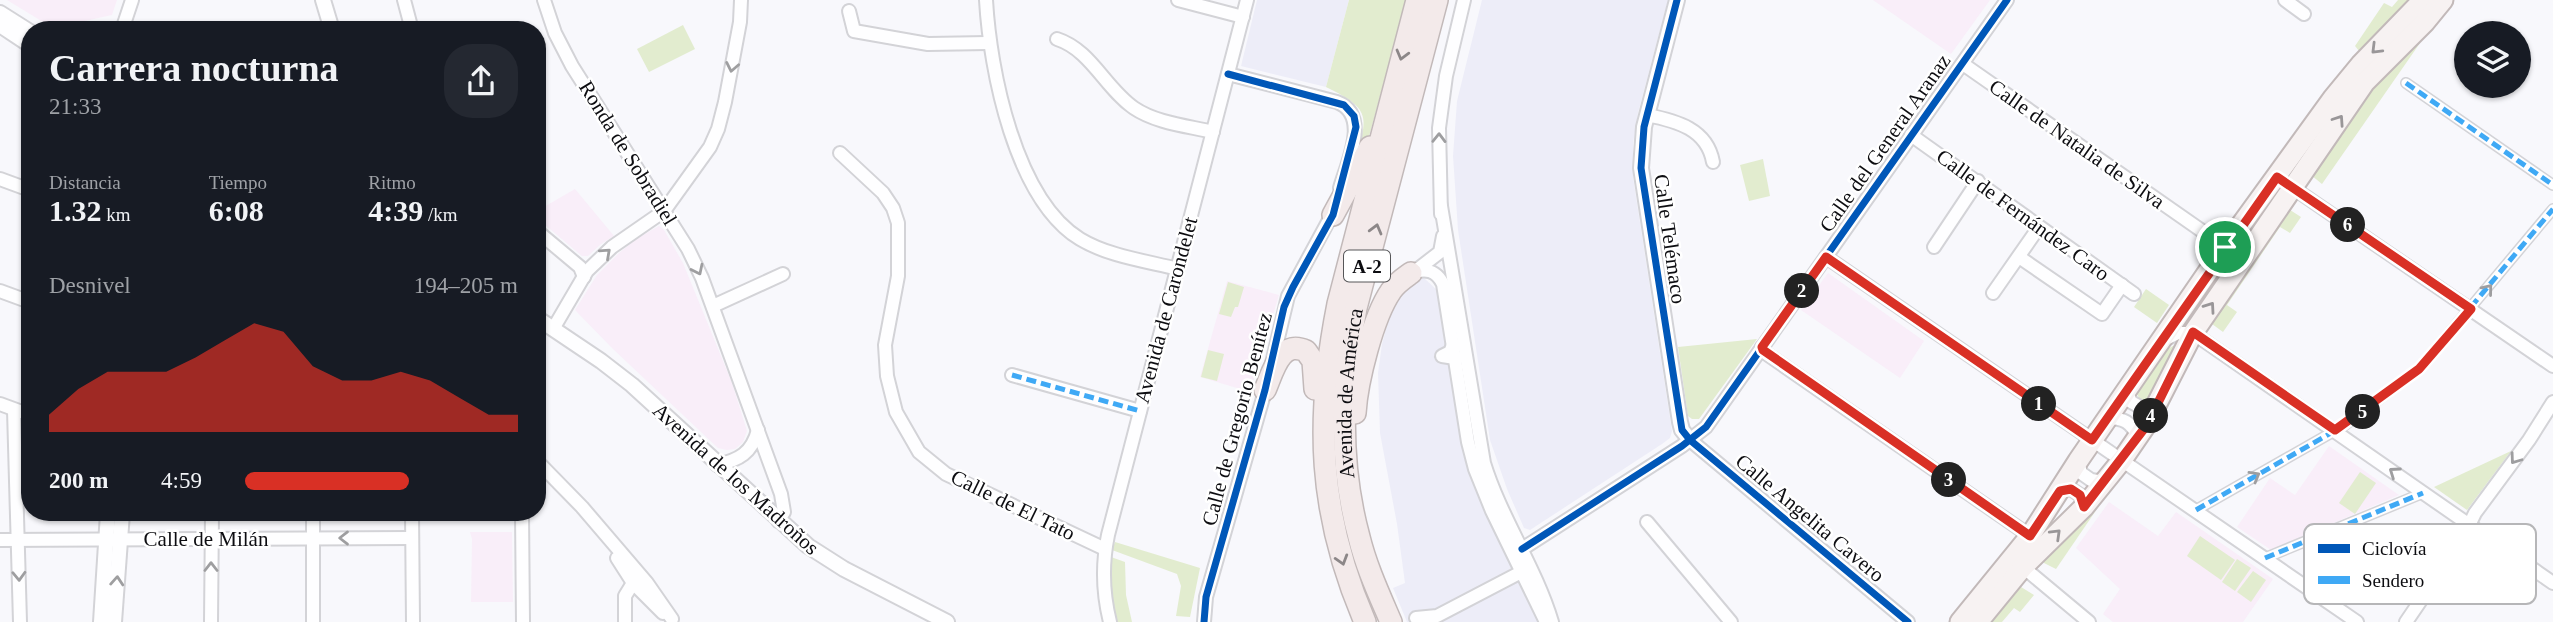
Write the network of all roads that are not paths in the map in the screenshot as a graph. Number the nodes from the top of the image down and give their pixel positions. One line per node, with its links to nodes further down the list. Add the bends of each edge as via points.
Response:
1 (132, 0): 21 (street); 22 (street)
2 (323, 0): 23 (street)
3 (404, 0): 24 (street)
4 (544, 0): 46 (street, Ronda de Sobradiel, via 572,66)
5 (741, 0): 46 (street, one-way to 46, via 739,32 718,129 699,165)
6 (986, 0): 29 (street)
7 (1178, 0): 20 (street)
8 (1247, 0): 20 (street, Avenida de Carondelet)
9 (1417, 0): 33 (highway, Avenida de América / A-2, one-way to 33)
10 (1437, 0): 111 (highway, Avenida de América / A-2, one-way to 10, via 1342,428 1348,353)
11 (1464, 0): 44 (street, one-way to 11, via 1439,128)
12 (1677, 0): 34 (street, Calle Telémaco)
13 (2007, 0): 30 (street, Calle del General Aranaz)
14 (2285, 0): 19 (street)
15 (2423, 0): 41 (main road, one-way to 41, via 2333,98)
16 (2443, 0): 41 (main road, one-way to 16, via 2365,82)
17 (849, 11): 29 (street, via 854,31 928,44)
18 (0, 13): 26 (street)
19 (2304, 13)
20 (1243, 17): 31 (street, Avenida de Carondelet)
21 (125, 21)
22 (130, 21)
23 (329, 21)
24 (410, 21)
25 (0, 25): 28 (street)
26 (21, 26)
27 (1057, 38): 35 (street, via 1079,50 1136,110)
28 (21, 39)
29 (988, 43): 54 (street, via 1017,152 1059,221 1096,247)
30 (1963, 64): 36 (street, Calle del General Aranaz); 51 (street, Calle de Natalia de Silva)
31 (1228, 74): 35 (street, Avenida de Carondelet); 47 (street, Calle de Gregorio Benítez, via 1337,102 1352,112 1356,127)
32 (2406, 83): 42 (street)
33 (1388, 110): 47 (highway); 95 (highway, Avenida de América / A-2, via 1329,349 1322,433)
34 (1647, 115): 38 (street, via 1700,134); 85 (street, Calle Telémaco, via 1642,180 1680,422)
35 (1213, 132): 54 (street, Avenida de Carondelet)
36 (1911, 135): 40 (street, Calle de Fernández Caro); 52 (street, Calle del General Aranaz)
37 (840, 153): 119 (street, Calle de El Tato, via 883,193 898,223 898,276 885,345 887,376 896,412 919,453 946,474)
38 (1713, 162)
39 (0, 179): 43 (street)
40 (1978, 181): 48 (street, Calle de Fernández Caro); 50 (street)
41 (2285, 182): 51 (main road); 64 (street); 67 (main road, one-way to 41)
42 (2553, 186)
43 (21, 187)
44 (1441, 206): 55 (street, via 1440,252); 74 (street)
45 (2553, 209): 64 (street, one-way to 45)
46 (664, 211): 57 (street, one-way to 46, via 612,247); 63 (street, Ronda de Sobradiel, one-way to 63, via 688,249)
47 (1333, 215): 72 (street, Calle de Gregorio Benítez, via 1288,296)
48 (2039, 227): 53 (street); 58 (street, Calle de Fernández Caro)
49 (546, 239): 57 (street, via 580,267)
50 (1934, 247)
51 (2225, 247): 68 (main road)
52 (1826, 257): 69 (street, Calle del General Aranaz); 86 (street)
53 (2019, 257): 58 (street, via 2102,314); 60 (street)
54 (1178, 269): 79 (street, Avenida de Carondelet)
55 (1411, 273): 74 (street, via 1430,270 1441,280); 111 (highway, via 1385,302 1358,392 1354,424)
56 (783, 274): 63 (street)
57 (583, 277): 66 (street)
58 (2122, 285): 61 (street, Calle de Fernández Caro)
59 (0, 291): 62 (street)
60 (1993, 293)
61 (2134, 294)
62 (21, 299)
63 (713, 306): 82 (street, Ronda de Sobradiel)
64 (2471, 309): 70 (street); 83 (street, via 2419,369)
65 (546, 324): 66 (street, Avenida de los Madroños)
66 (553, 329): 89 (street, Avenida de los Madroños, via 617,372)
67 (2193, 332): 68 (street); 77 (main road); 83 (street)
68 (2162, 341): 73 (main road)
69 (1762, 347): 85 (street, Calle del General Aranaz, via 1706,427); 110 (street)
70 (2553, 366)
71 (1012, 375): 79 (street)
72 (1265, 390): 95 (highway, via 1282,354 1292,349 1306,351 1315,369 1316,455); 143 (street, Calle de Gregorio Benítez, via 1206,597)
73 (2127, 392): 77 (street, via 2130,402 2146,410); 81 (main road)
74 (1466, 393): 92 (street); 92 (street, via 1469,444 1475,449)
75 (2553, 402): 108 (street, one-way to 108)
76 (0, 404): 78 (street)
77 (2156, 406): 84 (main road)
78 (13, 410): 80 (street); 117 (street)
79 (1140, 411): 119 (street, Avenida de Carondelet)
80 (21, 412)
81 (2107, 418): 84 (street, via 2121,418 2133,426); 86 (main road)
82 (758, 430): 89 (street, via 744,456); 104 (street, Ronda de Sobradiel, via 784,506)
83 (2335, 430): 94 (street, one-way to 83); 97 (street, one-way to 83)
84 (2138, 437): 87 (main road)
85 (1690, 440): 120 (street, Calle del General Aranaz); 149 (street, Calle Angelita Cavero)
86 (2092, 440): 87 (street); 88 (main road)
87 (2122, 460): 91 (main road); 97 (street)
88 (2078, 461): 91 (street, via 2081,473); 93 (main road)
89 (717, 464): 104 (street, Avenida de los Madroños)
90 (546, 471): 109 (street)
91 (2105, 482): 96 (main road)
92 (1487, 487): 120 (street); 124 (street)
93 (2060, 491): 96 (street, via 2071,489 2080,495); 110 (main road)
94 (2423, 493): 106 (street); 107 (street)
95 (1327, 496): 144 (highway, Avenida de América / A-2, one-way to 144, via 1339,552)
96 (2084, 507): 122 (main road, one-way to 96)
97 (2196, 510): 121 (street)
98 (110, 521): 114 (street)
99 (120, 521): 114 (street)
100 (212, 521): 115 (street)
101 (313, 521): 112 (street)
102 (412, 521): 113 (street)
103 (522, 521): 139 (street)
104 (778, 521): 141 (street, Avenida de los Madroños, via 844,569)
105 (1647, 522): 148 (street)
106 (2348, 524)
107 (2467, 524)
108 (2471, 524)
109 (597, 526): 126 (street); 127 (street)
110 (2030, 536): 150 (main road)
111 (1359, 537): 145 (highway, Avenida de América / A-2)
112 (313, 538): 113 (street, Calle de Milán, one-way to 112); 115 (street, Calle de Milán); 137 (street)
113 (412, 538): 138 (street)
114 (114, 539): 115 (street, Calle de Milán); 117 (street, Calle de Milán); 134 (street); 135 (street, one-way to 114)
115 (211, 539): 136 (street, one-way to 115)
116 (0, 540): 117 (street, Calle de Milán)
117 (18, 540): 133 (street, one-way to 133)
118 (2304, 542): 121 (street)
119 (1105, 549): 142 (street, Avenida de Carondelet)
120 (1522, 549): 124 (street)
121 (2265, 558): 128 (street)
122 (2022, 567): 151 (main road); 152 (street)
123 (2536, 568): 125 (street)
124 (1526, 570): 131 (street, via 1437,616); 146 (street); 147 (street)
125 (2551, 577)
126 (633, 583): 127 (street); 132 (street); 140 (street, via 625,596)
127 (647, 583): 132 (street)
128 (2304, 585)
129 (2331, 604): 153 (street)
130 (2418, 604): 154 (street)
131 (1416, 618)
132 (672, 621)
133 (20, 622)
134 (102, 622)
135 (114, 622)
136 (211, 622)
137 (313, 622)
138 (413, 622)
139 (523, 622)
140 (625, 622)
141 (947, 622)
142 (1110, 622)
143 (1204, 622)
144 (1365, 622)
145 (1391, 622)
146 (1546, 622)
147 (1552, 622)
148 (1731, 622)
149 (1908, 622)
150 (1960, 622)
151 (1978, 622)
152 (2089, 622)
153 (2357, 622)
154 (2406, 622)

